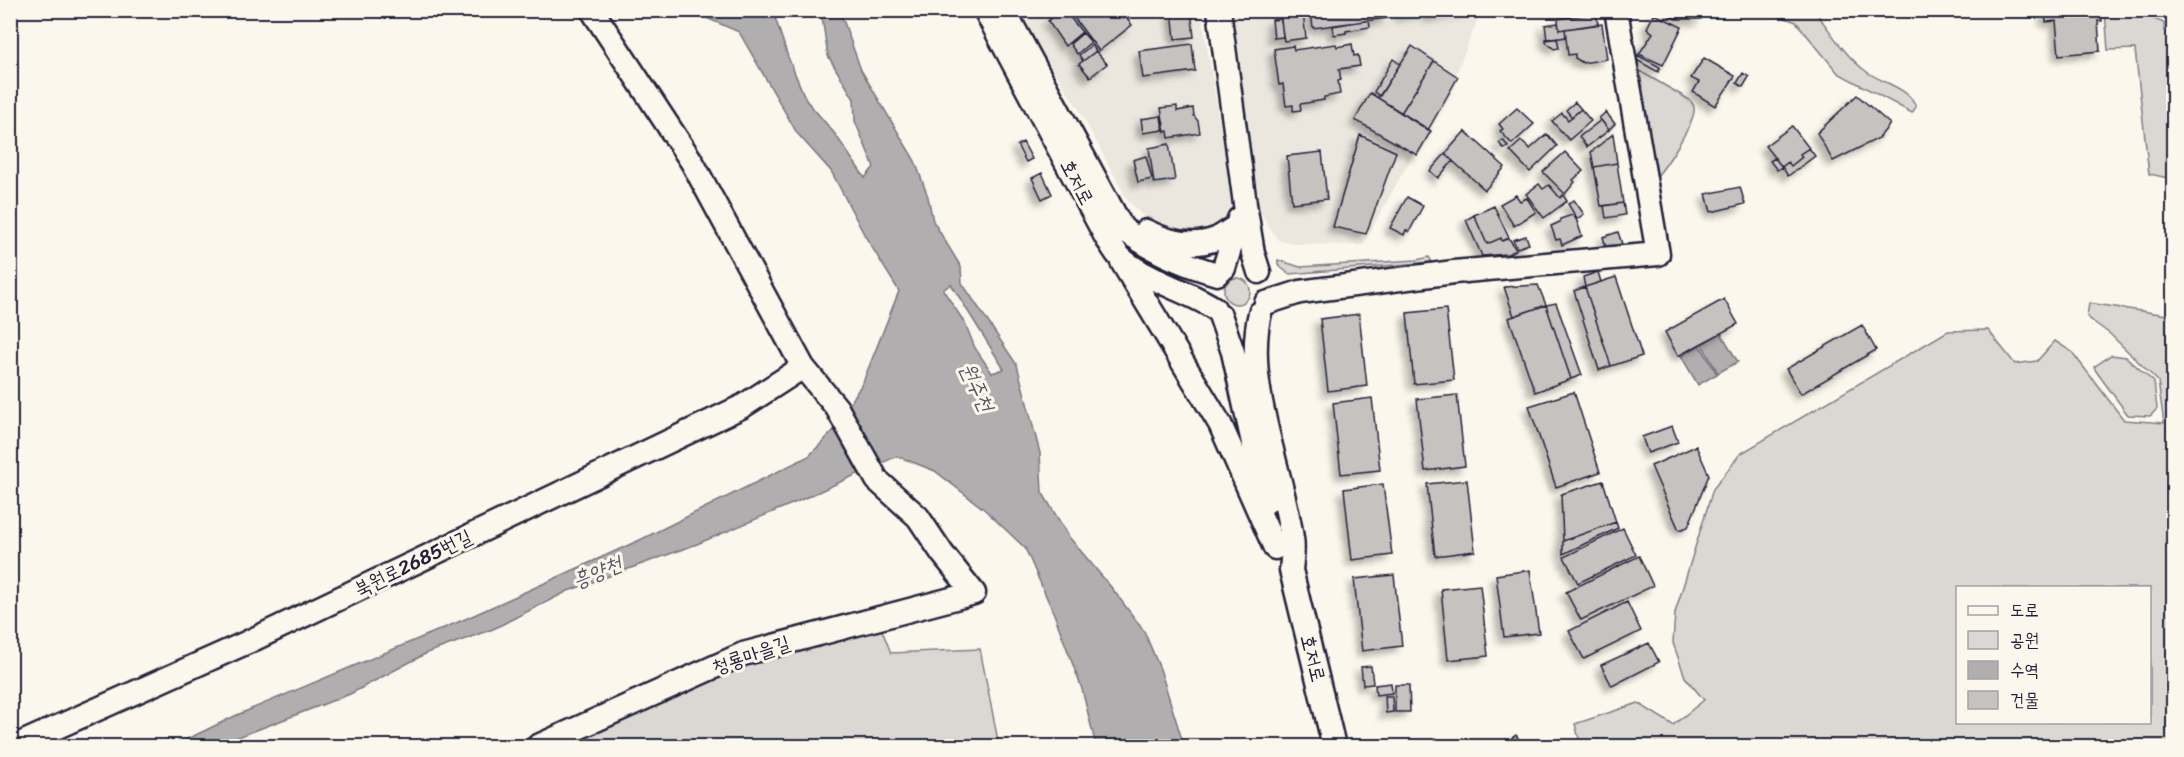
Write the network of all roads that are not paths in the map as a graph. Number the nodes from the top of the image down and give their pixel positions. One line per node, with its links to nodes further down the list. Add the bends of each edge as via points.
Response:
1 (592, 10): 15 (street, via 692,162)
2 (985, 10): 9 (street, 호저로)
3 (1004, 10): 6 (street, 호저로)
4 (1219, 10): 7 (street)
5 (1616, 10): 12 (street, via 1658,254 1454,272)
6 (1093, 174): 8 (street, via 1147,232 1172,243 1217,239); 10 (street, via 1122,228 1143,245 1171,258)
7 (1245, 204): 8 (street); 11 (street, via 1253,253)
8 (1237, 226): 10 (street)
9 (1118, 256): 14 (street, 호저로, via 1138,270 1198,297); 16 (street, via 1220,424)
10 (1220, 271): 11 (street, via 1242,264); 14 (street, via 1210,291)
11 (1262, 276): 12 (street, via 1279,289); 13 (street)
12 (1300, 292): 13 (street)
13 (1263, 308): 14 (street, via 1253,318 1237,322); 17 (street, via 1255,343 1256,374 1293,540)
14 (1217, 312): 16 (street, via 1233,352)
15 (803, 367): 18 (street, 북원로2685번길, via 743,406 248,642); 19 (street, 청룡마을길, via 837,408 877,480 918,517 974,593 743,654)
16 (1275, 548): 17 (street)
17 (1291, 570): 20 (street, 호저로)
18 (15, 747)
19 (538, 747)
20 (1334, 747)

